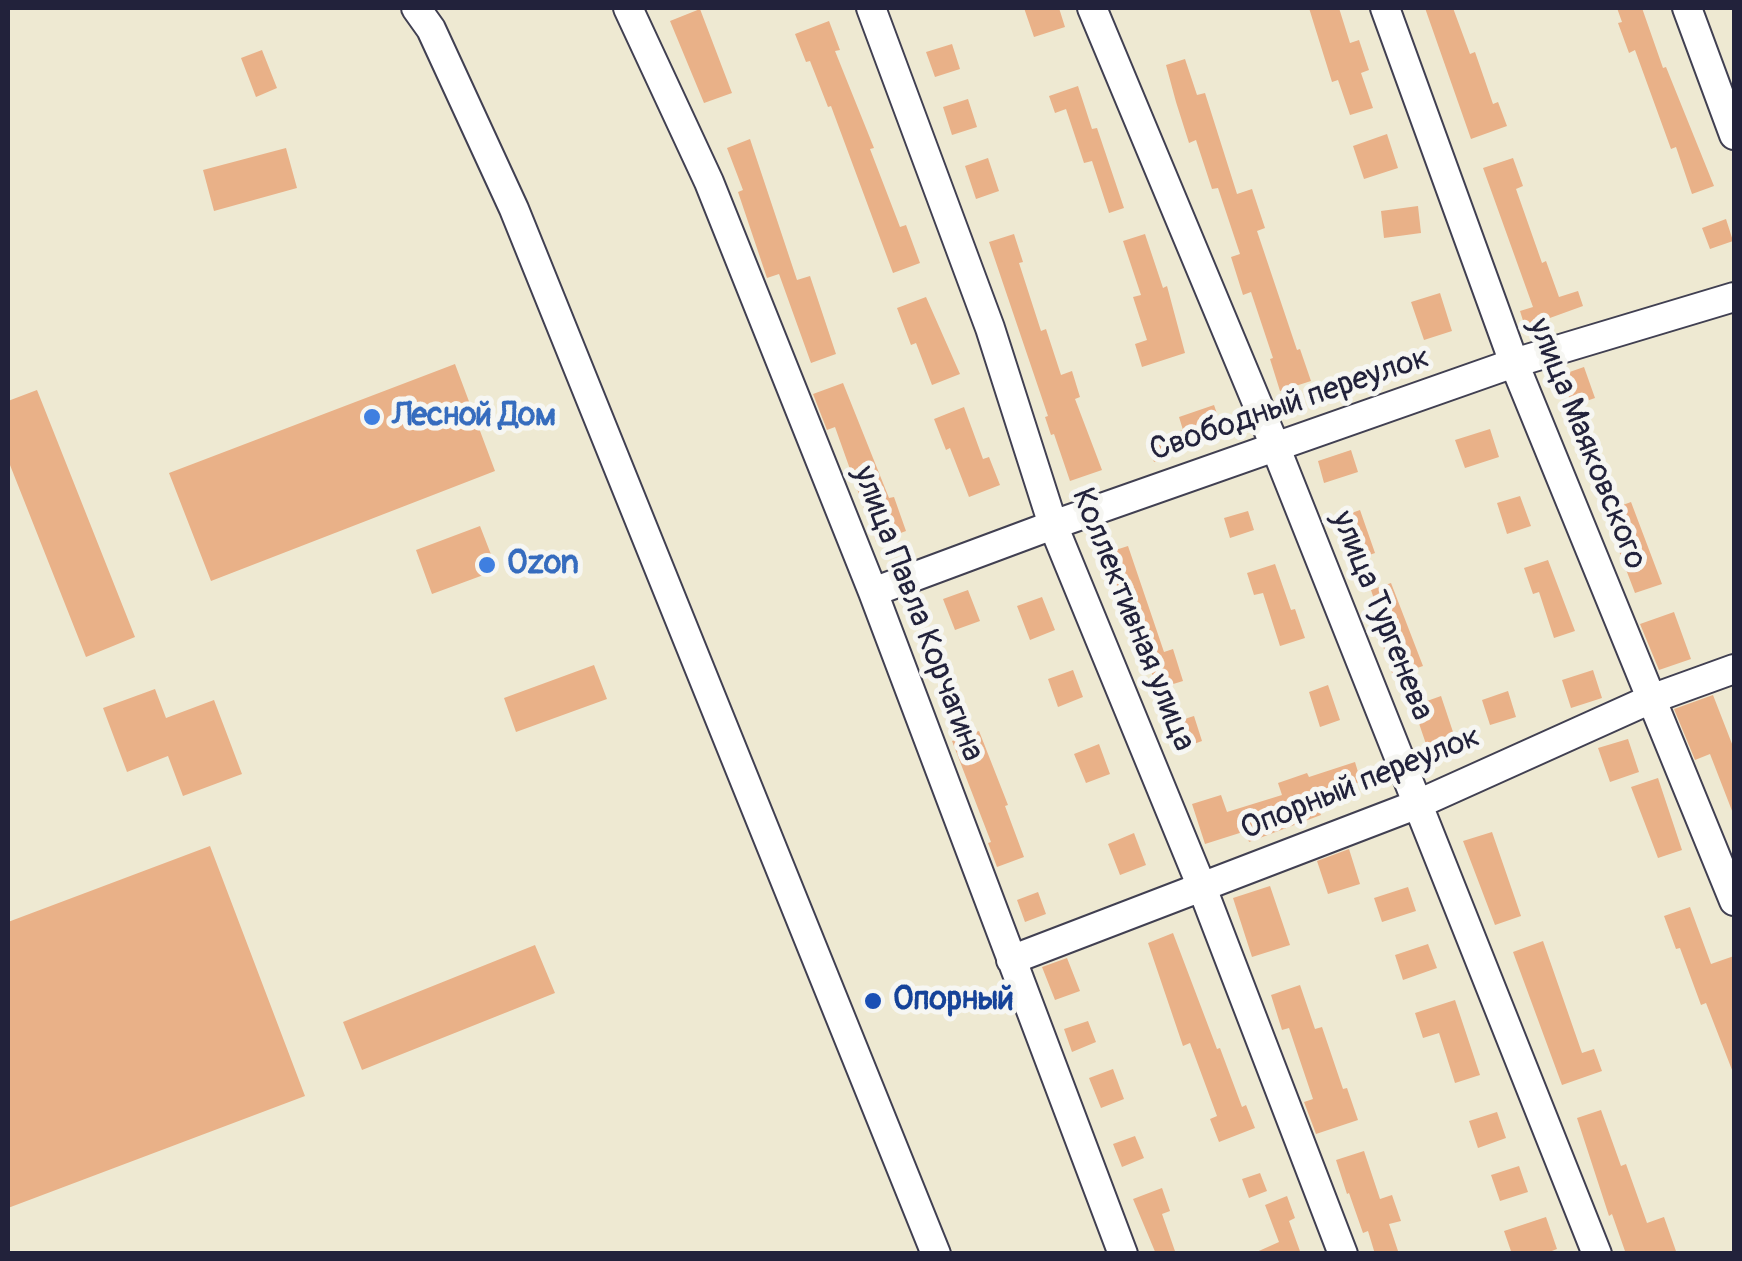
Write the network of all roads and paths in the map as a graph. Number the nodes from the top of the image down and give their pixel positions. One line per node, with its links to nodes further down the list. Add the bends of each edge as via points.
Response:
1 (416, 8): 19 (street, via 514,209)
2 (628, 8): 12 (street, улица Павла Корчагина, via 709,182)
3 (871, 8): 11 (street, Коллективная улица, via 990,328)
4 (1092, 8): 10 (street, улица Тургенева)
5 (1385, 8): 9 (street, улица Маяковского)
6 (1686, 8): 7 (street)
7 (1734, 135)
8 (1734, 297): 9 (street, Свободный переулок)
9 (1514, 364): 10 (street, Свободный переулок); 14 (street, улица Маяковского)
10 (1275, 446): 11 (street, Свободный переулок); 15 (street, улица Тургенева)
11 (1053, 525): 12 (street, Свободный переулок); 16 (street, Коллективная улица)
12 (873, 592): 18 (street, улица Павла Корчагина)
13 (1734, 669): 14 (street, Опорный переулок)
14 (1651, 699): 15 (street, Опорный переулок); 17 (street, улица Маяковского)
15 (1418, 804): 16 (street, Опорный переулок); 22 (street, улица Тургенева)
16 (1201, 885): 18 (street, Опорный переулок); 21 (street, Коллективная улица)
17 (1734, 902)
18 (1011, 960): 20 (street, улица Павла Корчагина)
19 (936, 1254)
20 (1123, 1254)
21 (1344, 1254)
22 (1597, 1254)

